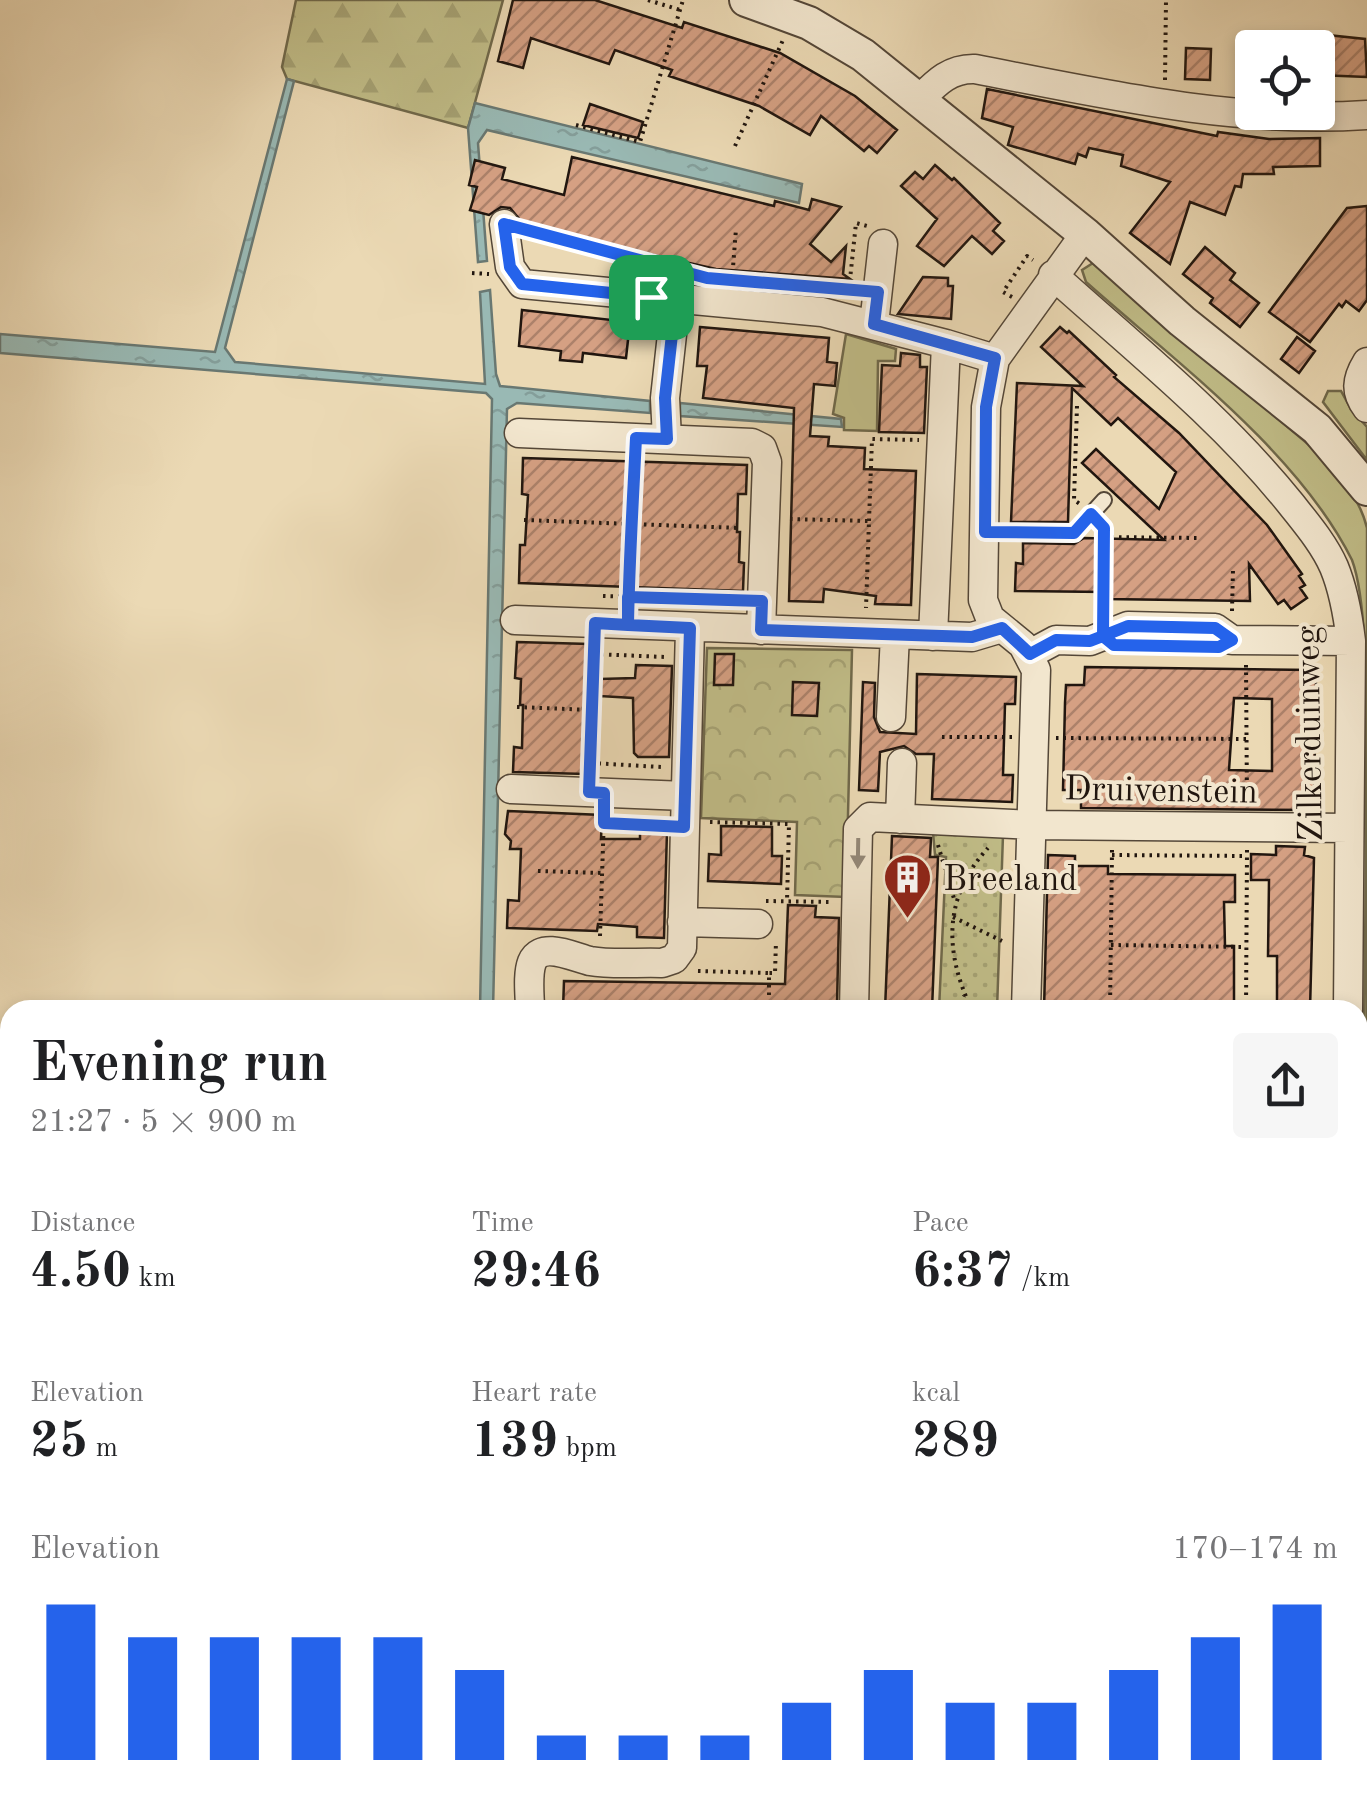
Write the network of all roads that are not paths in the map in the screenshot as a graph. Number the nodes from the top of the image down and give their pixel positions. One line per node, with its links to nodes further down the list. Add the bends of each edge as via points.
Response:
1 (746, 0): 2 (street, via 850,46)
2 (918, 101): 3 (street, via 964,68 1239,114); 5 (street)
3 (1367, 115)
4 (504, 224): 8 (street, via 510,267 522,284)
5 (1085, 234): 7 (street); 16 (street, via 1317,429)
6 (883, 244): 9 (street)
7 (1053, 275): 11 (street); 25 (street, Zilkerduinweg, via 1201,408 1285,497 1333,564)
8 (676, 298): 9 (street, via 822,312); 15 (street)
9 (874, 324): 10 (street)
10 (946, 344): 11 (street); 24 (street)
11 (995, 358): 18 (street, via 986,407)
12 (1367, 362): 13 (street, via 1358,381)
13 (1367, 408)
14 (519, 433): 15 (street)
15 (667, 439): 22 (street, via 762,448 767,462)
16 (1367, 489)
17 (1104, 500): 18 (lane, via 1074,533)
18 (985, 532): 21 (street, via 983,600)
19 (515, 620): 20 (street, via 628,611)
20 (690, 628): 22 (street); 30 (street)
21 (1002, 628): 24 (street, via 972,637); 26 (street)
22 (761, 630): 23 (street)
23 (895, 636): 24 (street); 27 (street)
24 (933, 636)
25 (1350, 642): 26 (street, via 1232,640 1215,628 1128,626 1090,641 1056,640); 33 (street, Zilkerduinweg)
26 (1030, 654): 32 (street, via 1036,670 1034,738)
27 (892, 717)
28 (902, 763): 31 (street)
29 (511, 789): 30 (street)
30 (685, 803): 34 (street)
31 (900, 818): 32 (street); 37 (street, one-way to 37, via 870,817 858,830)
32 (1023, 824): 33 (street, Druivenstein, via 1112,841); 38 (street)
33 (1349, 828): 39 (street, Zilkerduinweg)
34 (682, 922): 35 (street); 36 (street, via 682,948 662,963 586,960 574,953 536,956)
35 (767, 930)
36 (530, 1000)
37 (854, 1000)
38 (1026, 1000)
39 (1348, 1000)

